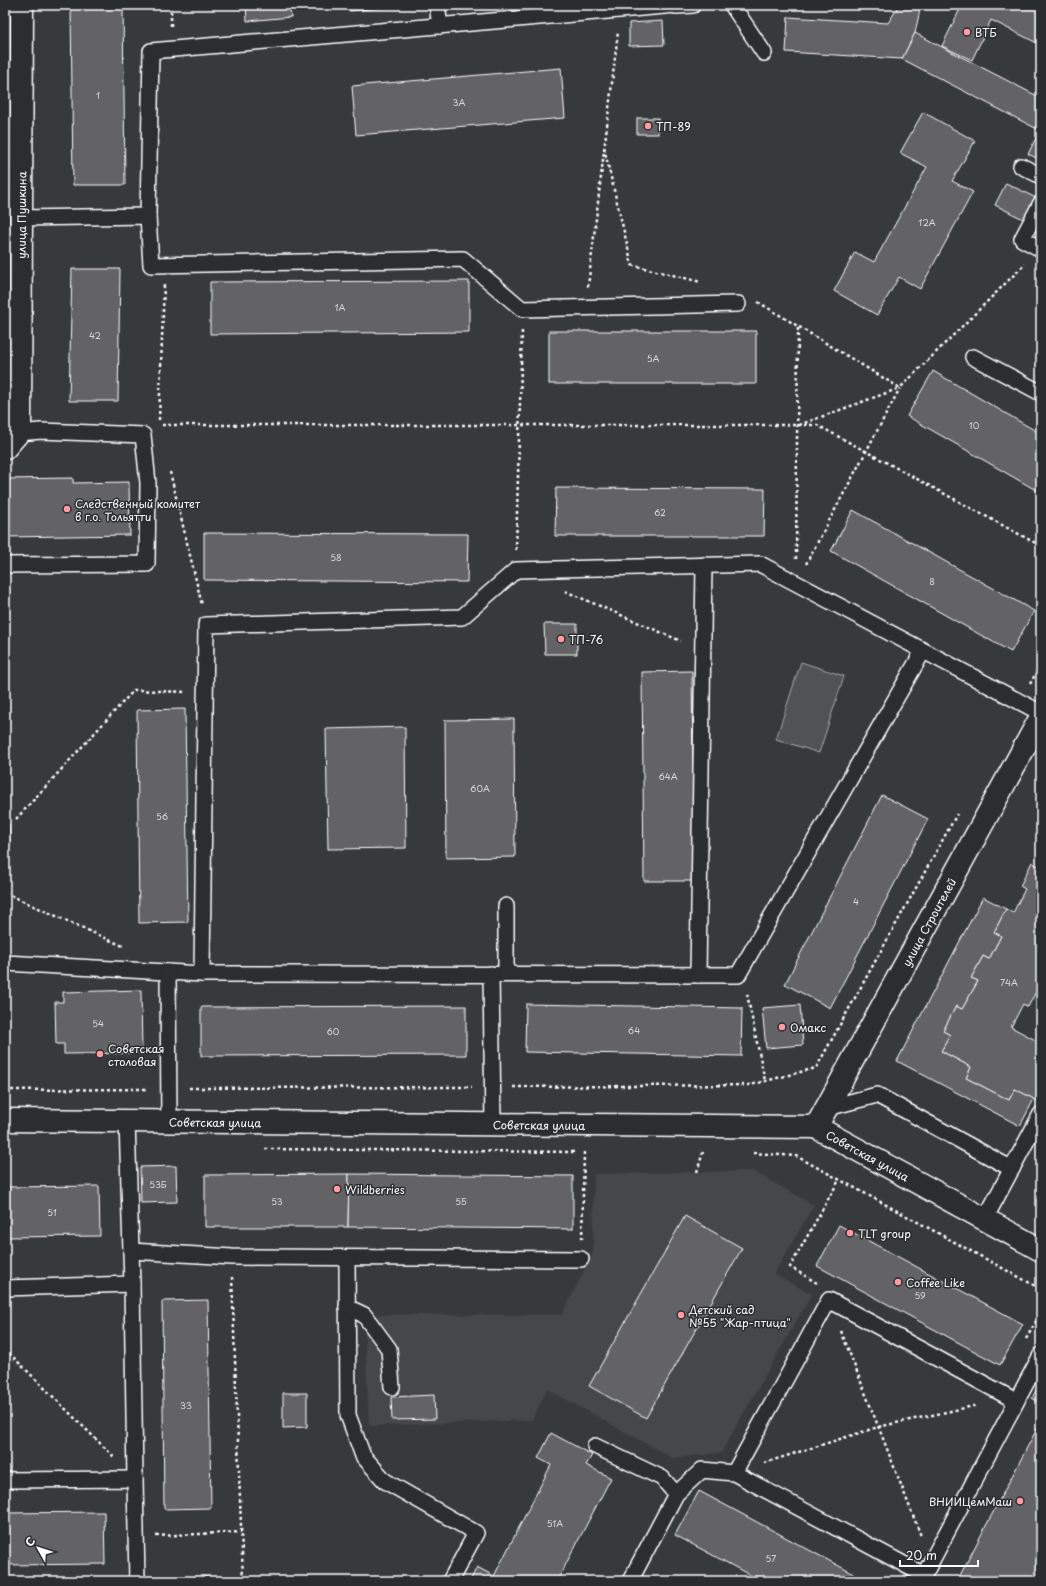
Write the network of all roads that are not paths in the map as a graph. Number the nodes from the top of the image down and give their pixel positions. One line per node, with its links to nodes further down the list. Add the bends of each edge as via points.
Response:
1 (22, 5): 12 (main road, улица Пушкина)
2 (437, 5): 6 (lane)
3 (693, 5): 5 (lane)
4 (732, 5): 7 (lane)
5 (676, 6): 6 (lane)
6 (440, 26): 11 (lane, via 151,51)
7 (764, 53)
8 (1022, 166): 9 (lane)
9 (1041, 176)
10 (1041, 203): 13 (lane, via 1022,239)
11 (148, 216): 12 (lane); 14 (lane, via 151,265 463,259 522,309)
12 (21, 218): 17 (main road, улица Пушкина)
13 (1041, 249)
14 (738, 304)
15 (974, 357): 16 (lane)
16 (1041, 393)
17 (14, 436): 18 (lane, via 41,431 143,435 148,483 147,564)
18 (5, 565)
19 (704, 566): 20 (lane, via 760,564); 26 (lane, via 516,570 462,617 206,625); 28 (lane)
20 (923, 650): 21 (lane); 28 (lane, via 738,975)
21 (1041, 713)
22 (1041, 717): 29 (main road, улица Строителей)
23 (506, 906): 27 (lane)
24 (5, 963): 25 (lane)
25 (168, 972): 26 (lane); 33 (lane)
26 (202, 974): 27 (lane)
27 (498, 974): 28 (lane); 34 (lane, via 492,1087)
28 (698, 975)
29 (827, 1108): 35 (main road, улица Строителей); 36 (lane, via 877,1095)
30 (1041, 1114): 36 (lane)
31 (5, 1120): 32 (main road, Советская улица)
32 (127, 1121): 33 (main road, Советская улица); 39 (lane)
33 (169, 1121): 34 (main road, Советская улица)
34 (493, 1124): 35 (main road, Советская улица)
35 (816, 1127): 37 (main road, Советская улица)
36 (1012, 1169): 37 (lane)
37 (985, 1219): 38 (main road, Советская улица)
38 (1041, 1250)
39 (131, 1251): 40 (lane, via 232,1257); 42 (lane)
40 (347, 1258): 41 (lane); 44 (lane)
41 (581, 1260)
42 (132, 1284): 43 (lane); 50 (lane)
43 (5, 1288)
44 (347, 1307): 46 (lane, via 364,1314 389,1350); 55 (lane, via 348,1416 363,1456 385,1481 476,1533)
45 (1041, 1355): 47 (lane)
46 (392, 1386)
47 (1016, 1401): 49 (lane, via 828,1300); 53 (lane)
48 (595, 1446): 52 (lane, via 662,1478)
49 (734, 1473): 52 (lane, via 702,1470); 53 (lane, via 905,1565)
50 (135, 1479): 51 (lane); 54 (lane)
51 (5, 1480)
52 (676, 1494): 56 (lane)
53 (923, 1578)
54 (137, 1581)
55 (450, 1581)
56 (630, 1581)

